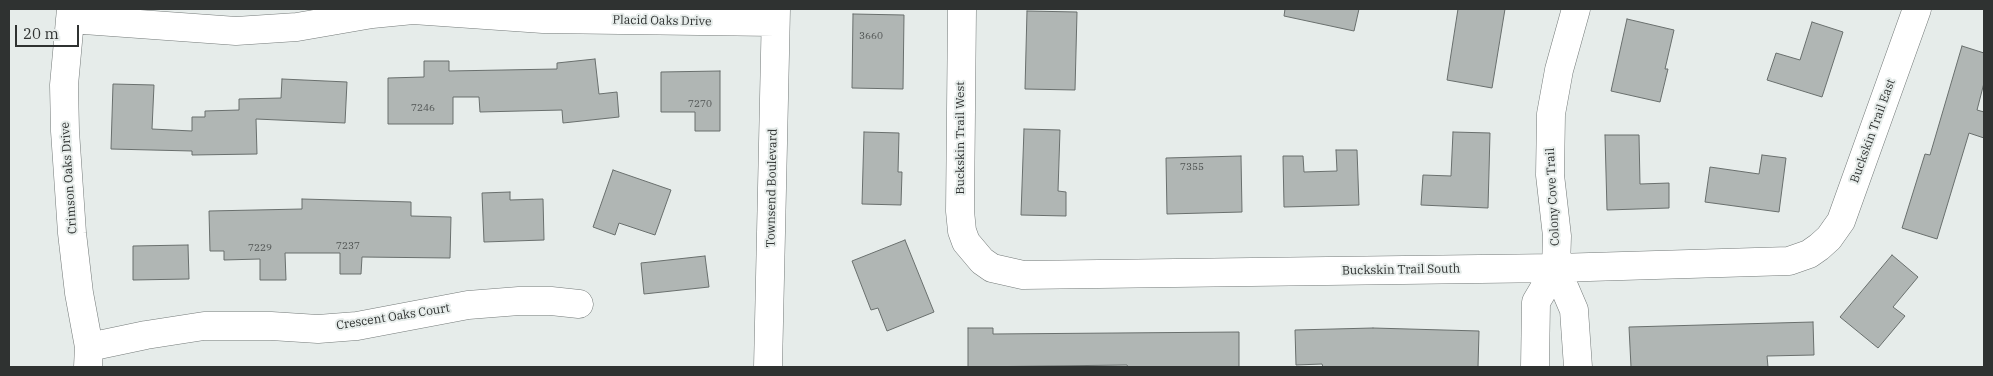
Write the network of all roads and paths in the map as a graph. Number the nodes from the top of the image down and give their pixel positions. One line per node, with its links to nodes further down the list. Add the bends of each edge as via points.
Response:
1 (962, 9): 7 (street, Buckskin Trail West, via 962,231 966,242)
2 (1576, 9): 8 (street, Colony Cove Trail, via 1550,114)
3 (1917, 9): 6 (street, Buckskin Trail East, via 1841,221)
4 (71, 14): 5 (street, Placid Oaks Drive, via 236,31 297,27 413,10 543,19); 10 (street, Crimson Oaks Drive, via 64,85 65,130 79,292)
5 (775, 15): 11 (street, Townsend Boulevard)
6 (1819, 247): 8 (street, Buckskin Trail South, via 1789,261)
7 (982, 261): 8 (street, Buckskin Trail South, via 992,268 1023,275)
8 (1556, 268): 12 (street, Colony Cove Trail, via 1536,302); 13 (street, Colony Cove Trail, via 1574,310)
9 (579, 304): 10 (street, Crescent Oaks Court, via 519,301 468,305 358,326 318,329 204,326 146,335)
10 (93, 360)
11 (768, 367)
12 (1535, 367)
13 (1578, 367)

